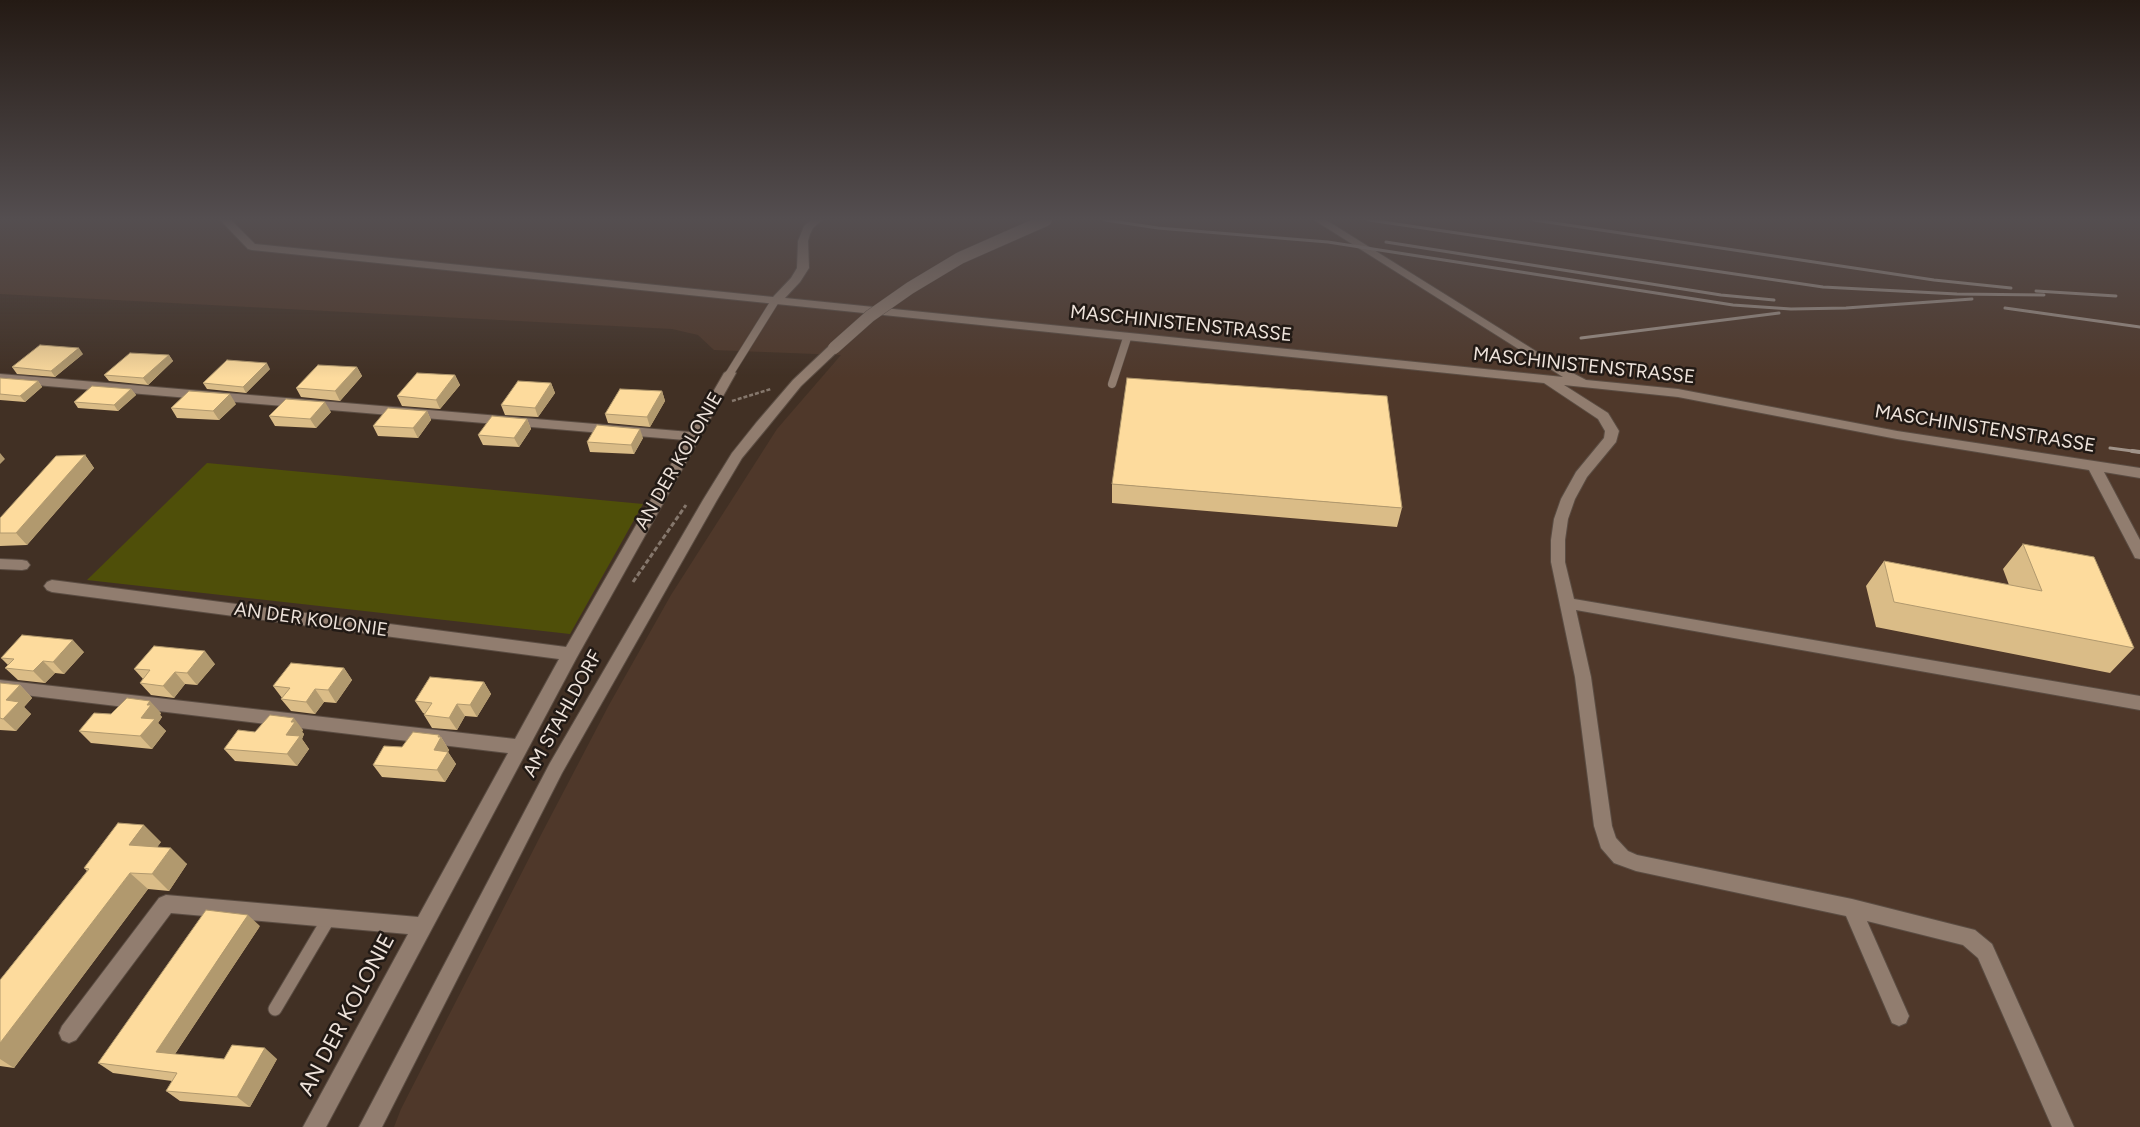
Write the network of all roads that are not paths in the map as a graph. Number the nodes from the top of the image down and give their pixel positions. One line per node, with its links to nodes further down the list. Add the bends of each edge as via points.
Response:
1 (505, 273): 5 (street, MASCHINISTENSTRASSE)
2 (800, 273): 5 (street)
3 (936, 273): 31 (street, AM STAHLDORF, bridge, via 870,316 796,383 737,456 556,768)
4 (1403, 273): 11 (street, via 1559,371)
5 (775, 301): 6 (street, MASCHINISTENSTRASSE); 7 (lane)
6 (1127, 338): 9 (street, MASCHINISTENSTRASSE); 10 (lane)
7 (730, 373): 12 (street, AN DER KOLONIE)
8 (0, 378): 12 (street)
9 (1549, 381): 11 (street, MASCHINISTENSTRASSE); 19 (street, via 1603,416 1612,431 1611,439 1581,475 1561,520 1558,562)
10 (1112, 384)
11 (1588, 384): 13 (street, MASCHINISTENSTRASSE, via 1696,396 1897,435)
12 (693, 436): 20 (street, AN DER KOLONIE)
13 (2096, 466): 14 (street, MASCHINISTENSTRASSE); 15 (street)
14 (2140, 473)
15 (2140, 554)
16 (0, 564): 17 (street)
17 (22, 565)
18 (52, 586): 20 (street, AN DER KOLONIE)
19 (1566, 602): 22 (street); 24 (street, via 1583,677 1603,826 1608,842 1621,857)
20 (570, 654): 23 (street, AN DER KOLONIE)
21 (0, 686): 23 (street)
22 (2140, 703)
23 (519, 747): 26 (street, AN DER KOLONIE)
24 (1852, 908): 28 (street); 32 (street, via 1968,937 1984,951)
25 (329, 918): 26 (street, AN DER KOLONIE); 27 (lane); 29 (street, AN DER KOLONIE, via 166,904)
26 (422, 926): 30 (street, AN DER KOLONIE)
27 (274, 1009)
28 (1899, 1016)
29 (69, 1034)
30 (314, 1127)
31 (370, 1127)
32 (2063, 1127)

